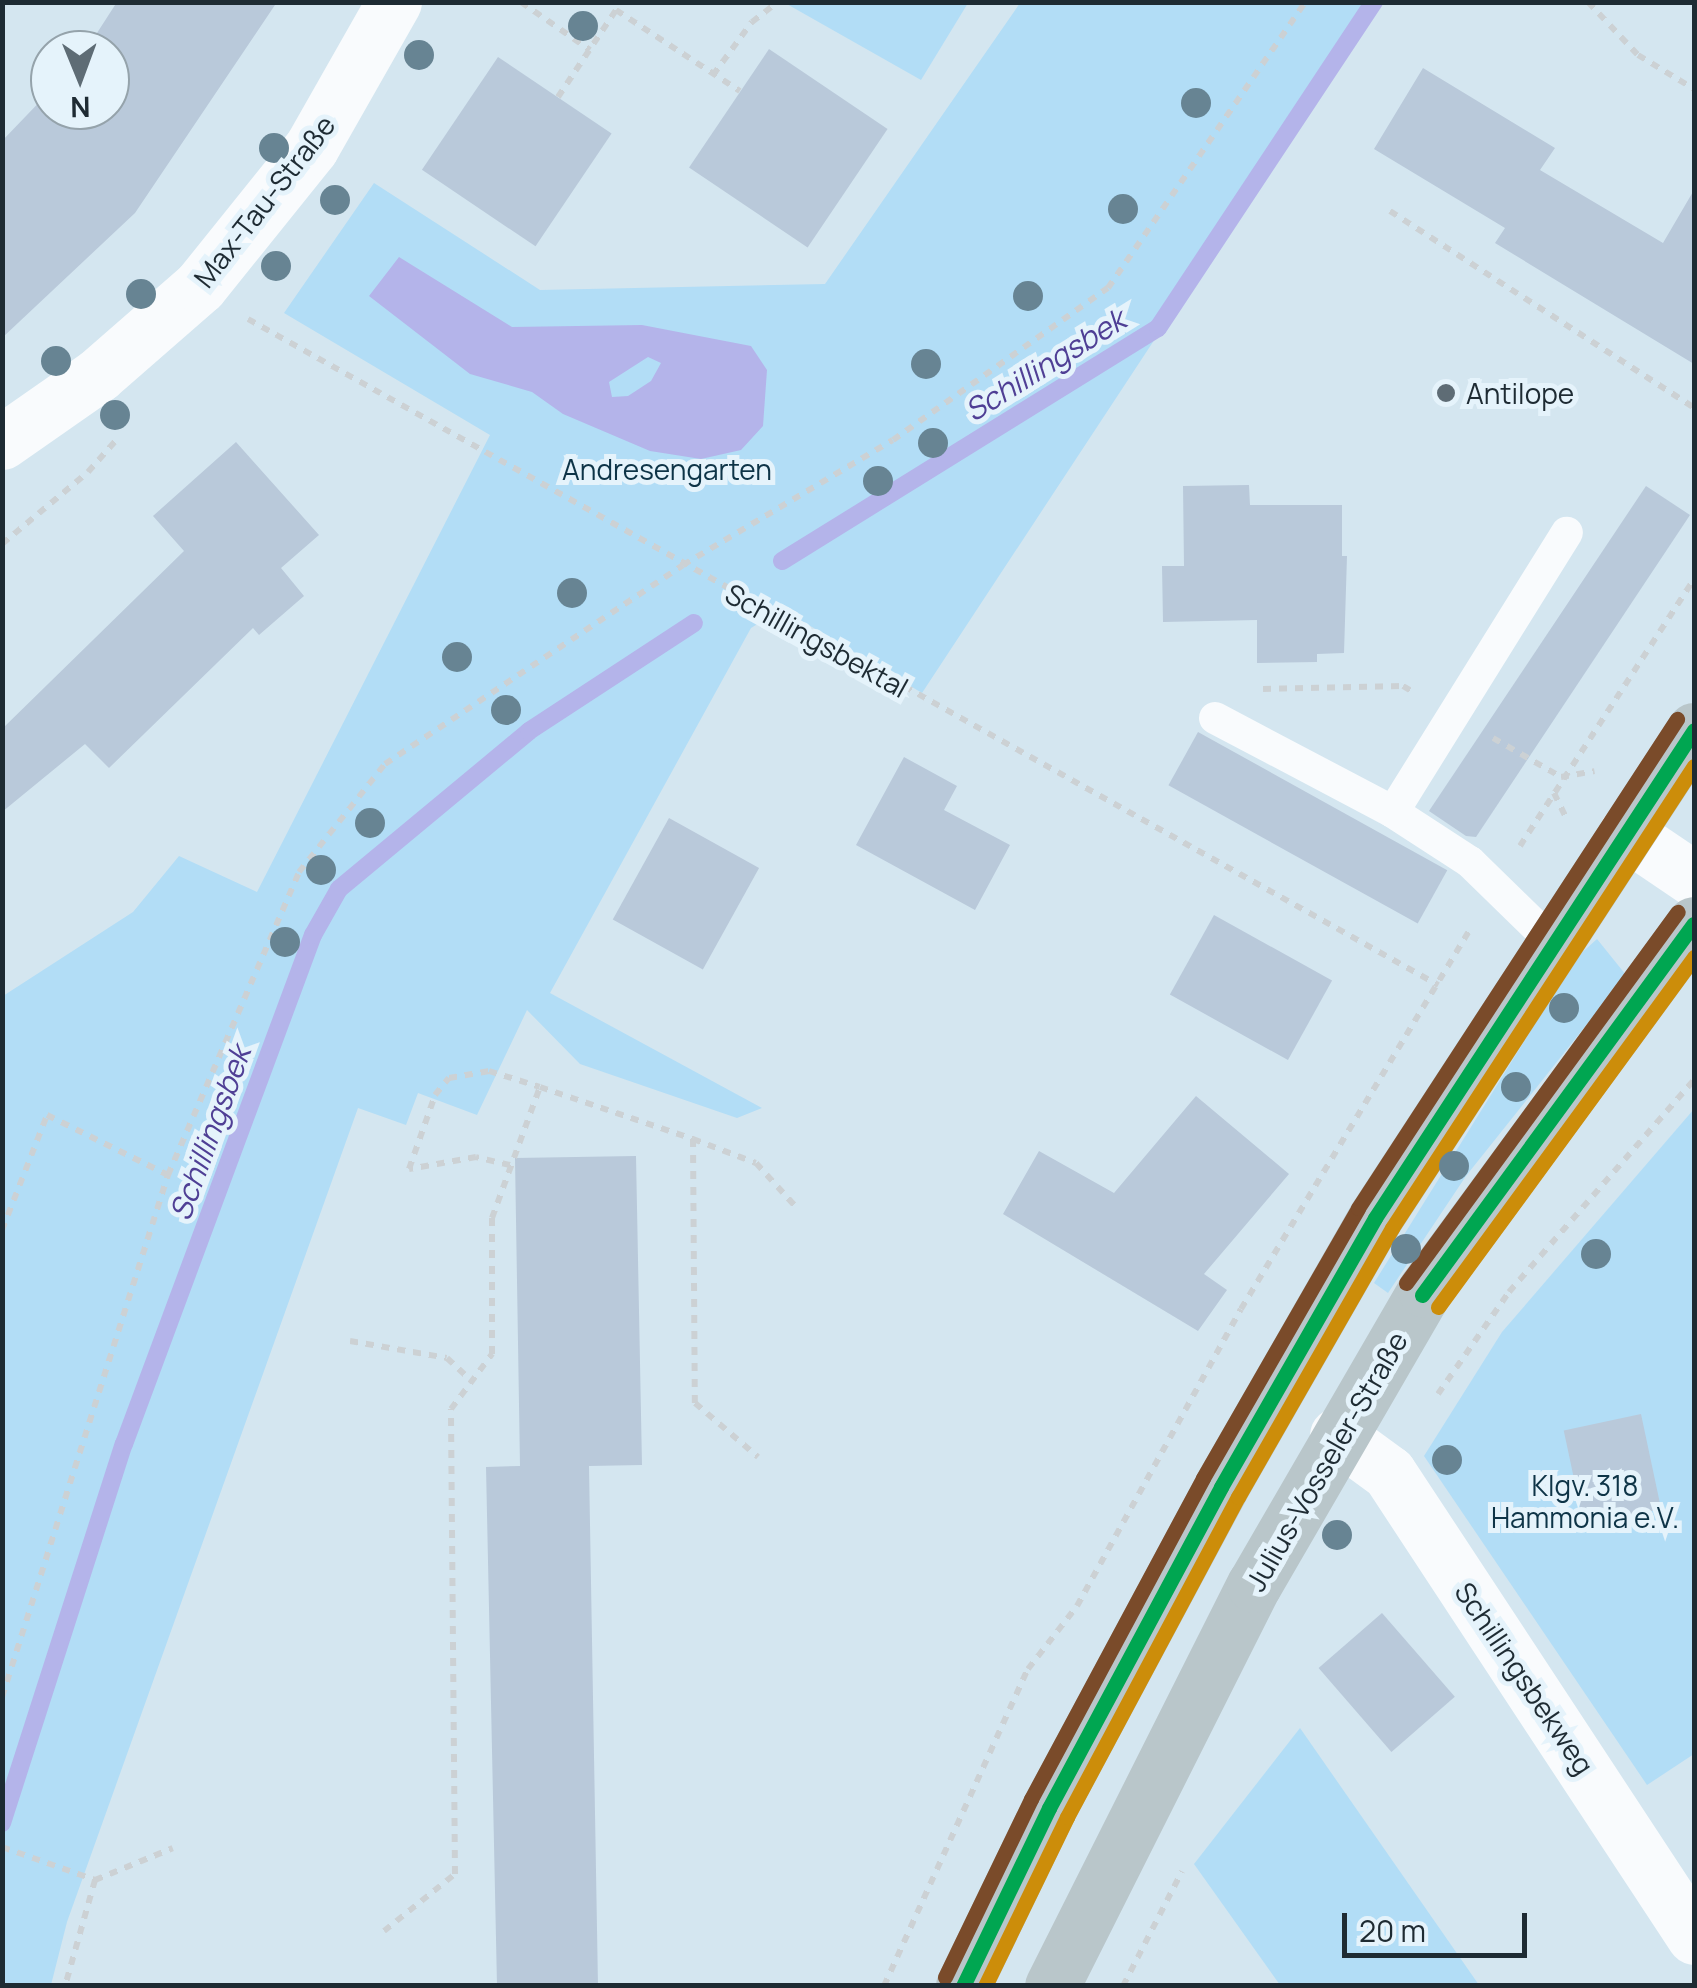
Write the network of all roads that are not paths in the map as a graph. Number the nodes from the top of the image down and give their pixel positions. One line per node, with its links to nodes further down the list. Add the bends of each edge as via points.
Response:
1 (394, 2): 2 (street, Max-Tau-Straße, via 311,148 200,286 98,375)
2 (2, 442)
3 (1567, 532): 6 (lane)
4 (1215, 718): 6 (lane)
5 (1694, 730): 7 (main road)
6 (1393, 812): 10 (lane, via 1470,862)
7 (1626, 832): 8 (street); 10 (main road)
8 (1694, 879)
9 (1694, 924): 11 (main road, Julius-Vosseler-Straße, via 1496,1187)
10 (1552, 942): 13 (main road, via 1375,1218 1220,1486)
11 (1337, 1436): 12 (street, Schillingsbekweg, via 1389,1474); 14 (main road, Julius-Vosseler-Straße, via 1129,1826)
12 (1694, 1936)
13 (963, 1986)
14 (1052, 1986)

